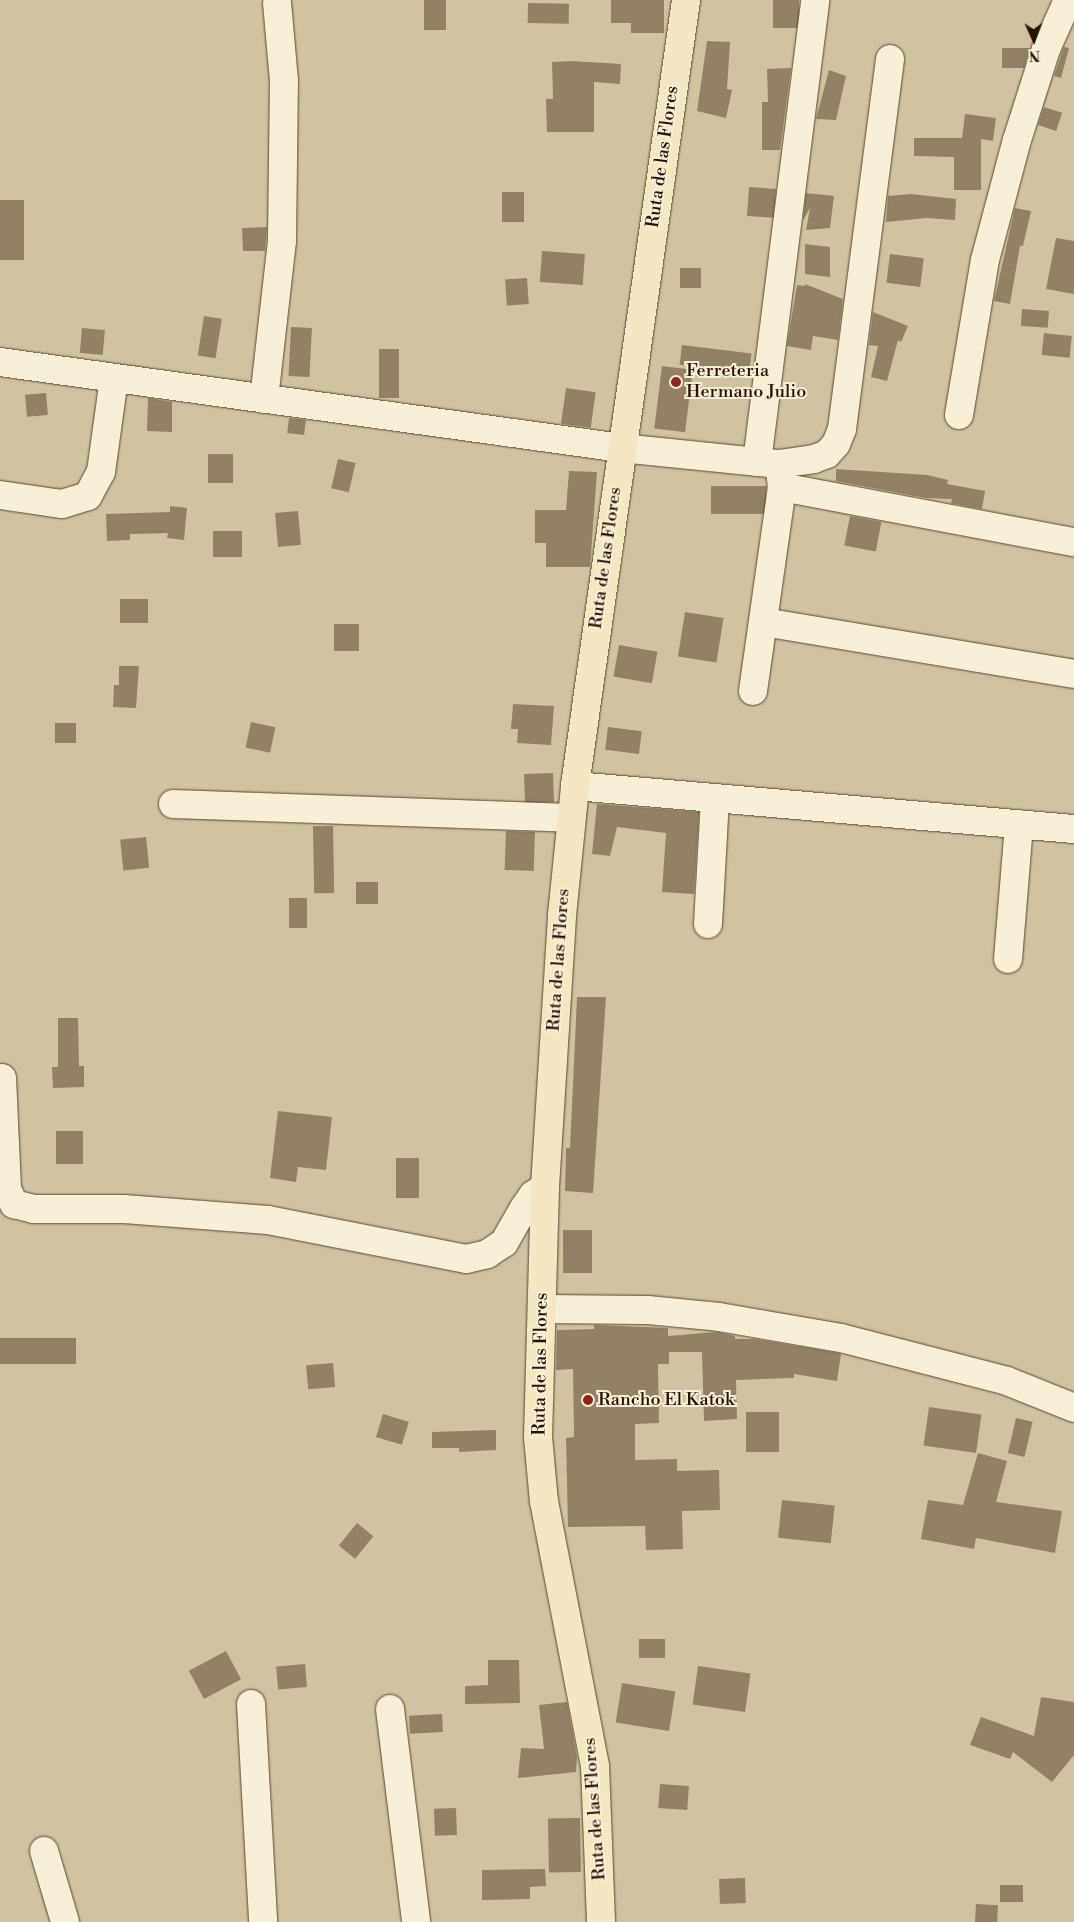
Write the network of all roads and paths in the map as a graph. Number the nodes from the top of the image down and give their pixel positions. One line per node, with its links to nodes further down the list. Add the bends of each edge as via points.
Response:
1 (686, 0): 10 (main road, Ruta de las Flores)
2 (815, 0): 11 (street)
3 (1068, 0): 9 (street, via 1046,49 1017,140 985,260)
4 (277, 3): 8 (street, via 284,81 282,222)
5 (890, 59): 11 (street, via 842,429 836,444 827,454)
6 (0, 362): 7 (street)
7 (114, 378): 8 (street); 12 (street, via 101,472 88,496 62,504)
8 (264, 399): 10 (street)
9 (959, 415)
10 (621, 448): 11 (street); 17 (main road, Ruta de las Flores)
11 (773, 471): 13 (street); 14 (street)
12 (0, 495)
13 (1074, 542)
14 (764, 622): 15 (street); 16 (street)
15 (1074, 674)
16 (753, 691)
17 (575, 786): 18 (street); 20 (main road, Ruta de las Flores)
18 (715, 800): 21 (street); 23 (street)
19 (173, 804): 20 (street)
20 (572, 818): 26 (main road, Ruta de las Flores, via 562,915)
21 (1019, 824): 22 (street); 24 (street)
22 (1074, 829)
23 (708, 924)
24 (1008, 959)
25 (2, 1078): 26 (street, via 7,1189 14,1204 34,1209 124,1209 268,1220 466,1259 487,1254 504,1243 534,1194)
26 (545, 1187): 27 (main road, Ruta de las Flores)
27 (542, 1309): 28 (street, via 648,1310 719,1317 841,1338 1007,1381); 35 (main road, Ruta de las Flores, via 538,1437 544,1502 595,1766)
28 (1074, 1408)
29 (251, 1704): 33 (street)
30 (390, 1709): 34 (street)
31 (44, 1851): 32 (street)
32 (65, 1922)
33 (263, 1922)
34 (416, 1922)
35 (601, 1922)

